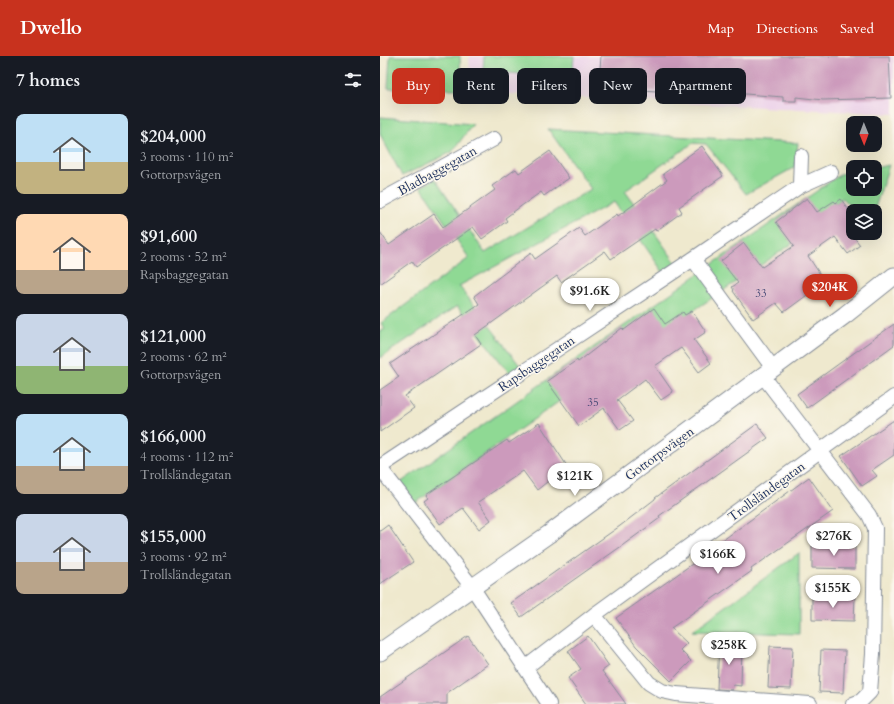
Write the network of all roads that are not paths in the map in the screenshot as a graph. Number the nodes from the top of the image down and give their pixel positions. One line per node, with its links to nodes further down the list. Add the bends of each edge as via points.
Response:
1 (494, 139): 5 (street, Bladbaggegatan)
2 (801, 156): 4 (street)
3 (831, 172): 4 (street, Rapsbaggegatan)
4 (800, 186): 6 (street, Rapsbaggegatan)
5 (380, 201)
6 (693, 259): 8 (street); 11 (street, Rapsbaggegatan)
7 (894, 276): 8 (street, Gottorpsvägen)
8 (768, 372): 10 (street); 12 (street, Gottorpsvägen, via 549,534)
9 (894, 397): 10 (street, Trollsländegatan)
10 (820, 452): 13 (street, Trollsländegatan); 18 (street, via 869,515 875,528 870,692 861,701)
11 (380, 468): 12 (street, Rapsbaggegatan)
12 (472, 587): 14 (street, Gottorpsvägen); 15 (street, Rapsbaggegatan)
13 (594, 615): 15 (street, Trollsländegatan); 17 (street, via 649,683 662,691)
14 (380, 652)
15 (525, 668): 16 (street, Rapsbaggegatan)
16 (548, 704)
17 (810, 704)
18 (853, 704)

